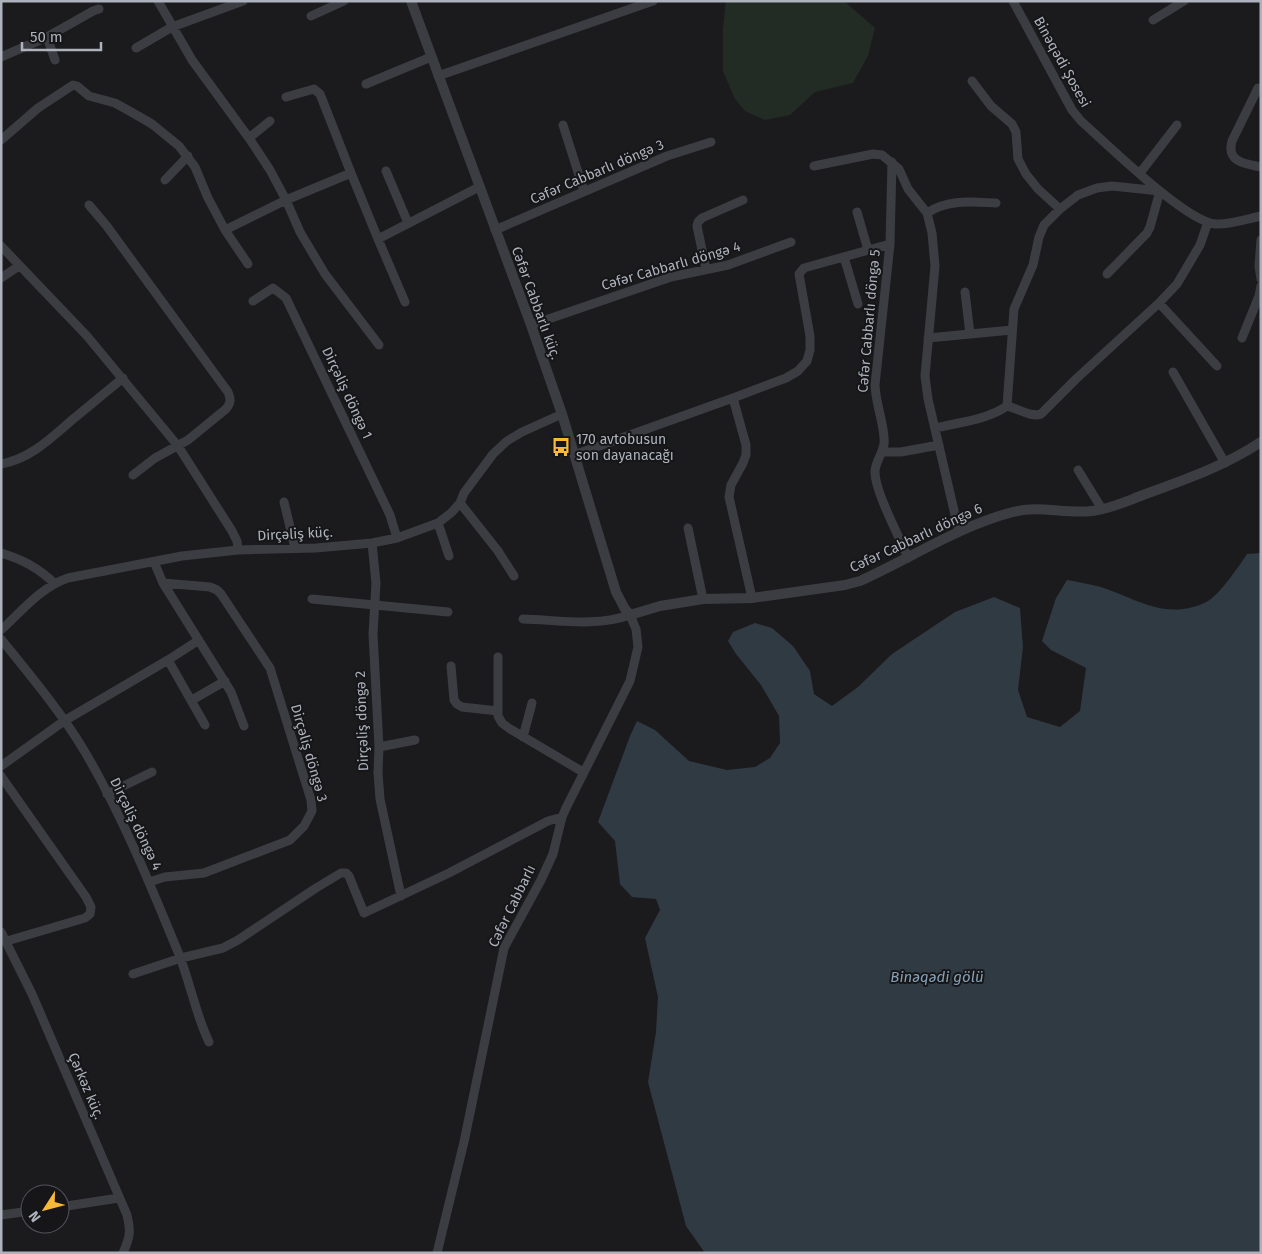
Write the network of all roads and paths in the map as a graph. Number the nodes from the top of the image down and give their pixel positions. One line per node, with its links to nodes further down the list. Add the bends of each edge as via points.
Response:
1 (158, 1): 11 (street)
2 (243, 1): 11 (street)
3 (344, 1): 9 (street)
4 (410, 1): 15 (street, Cəfər Cabbarlı küç.)
5 (653, 1): 17 (street)
6 (1013, 1): 34 (street, Binəqədi Şosesi, via 1072,110)
7 (1184, 1): 10 (street)
8 (99, 9): 12 (street)
9 (311, 16)
10 (1153, 20)
11 (172, 27): 13 (street); 25 (street)
12 (47, 37): 14 (street); 16 (street)
13 (136, 48)
14 (1, 57)
15 (431, 57): 17 (street, Cəfər Cabbarlı küç.); 19 (street)
16 (55, 60)
17 (438, 76): 36 (street, Cəfər Cabbarlı küç.)
18 (972, 80): 43 (street, via 992,106 1012,124 1016,132 1018,159 1026,174)
19 (366, 84)
20 (1258, 88): 31 (street, via 1230,148 1235,159)
21 (286, 97): 33 (street, via 314,89 320,94)
22 (270, 121): 25 (street)
23 (1178, 125): 34 (street)
24 (563, 126): 37 (street)
25 (249, 138): 39 (street)
26 (1, 140): 28 (street, via 38,108 73,85 89,96 115,103 152,124)
27 (712, 142): 37 (street, Cəfər Cabbarlı döngə 3, via 667,156)
28 (188, 156): 35 (street); 49 (street)
29 (892, 162): 30 (street, via 882,155 873,154); 45 (street); 54 (street)
30 (814, 166)
31 (1261, 167)
32 (386, 171): 48 (street)
33 (351, 173): 39 (street); 51 (street)
34 (1140, 173): 38 (street, Binəqədi Şosesi)
35 (165, 180)
36 (479, 187): 48 (street); 50 (street, Cəfər Cabbarlı küç.)
37 (584, 191): 50 (street, Cəfər Cabbarlı döngə 3)
38 (1160, 191): 43 (street, via 1112,186 1097,188 1078,195); 47 (street, Binəqədi Şosesi); 61 (street, via 1147,233)
39 (286, 200): 49 (street); 75 (street, via 300,232 325,274)
40 (743, 200): 60 (street, via 698,222)
41 (996, 203): 45 (street, via 962,201 936,207)
42 (89, 205): 85 (street, via 228,392 230,405)
43 (1060, 209): 71 (street, via 1044,225 1039,237 1033,265 1014,309)
44 (857, 212): 56 (street)
45 (927, 213): 73 (street, via 935,266)
46 (1261, 216): 47 (street, Binəqədi Şosesi, via 1223,224)
47 (1208, 222): 69 (street, via 1187,268)
48 (408, 224): 51 (street)
49 (225, 230): 58 (street)
50 (495, 230): 70 (street, Cəfər Cabbarlı küç.)
51 (378, 239): 67 (street)
52 (1261, 240): 63 (street)
53 (791, 242): 60 (street, Cəfər Cabbarlı döngə 4, via 728,265)
54 (890, 244): 56 (street, Cəfər Cabbarlı döngə 5); 86 (street, Cəfər Cabbarlı döngə 5, via 875,385 884,437)
55 (1, 246): 59 (street)
56 (868, 250): 57 (street, Cəfər Cabbarlı döngə 5)
57 (844, 257): 68 (street); 79 (street, Cəfər Cabbarlı döngə 5, via 804,268 799,274 810,336 807,361 786,378)
58 (248, 264)
59 (19, 266): 62 (street); 78 (street, via 87,336)
60 (706, 269): 70 (street, Cəfər Cabbarlı döngə 4)
61 (1107, 274)
62 (1, 278)
63 (1261, 279)
64 (1261, 286): 74 (street)
65 (965, 292): 72 (street)
66 (253, 301): 98 (street, Dirçəliş döngə 1, via 273,288 286,298 390,514)
67 (405, 302)
68 (858, 304)
69 (1158, 304): 76 (street); 80 (street, via 1041,414 1033,416)
70 (531, 324): 81 (street, Cəfər Cabbarlı küç.)
71 (1012, 330): 72 (street); 80 (street)
72 (970, 334): 73 (street)
73 (928, 338): 82 (street, via 925,376)
74 (1242, 338)
75 (379, 345)
76 (1217, 366)
77 (1173, 372): 88 (street)
78 (122, 378): 85 (street); 89 (street, via 44,444 26,456)
79 (733, 398): 87 (street, Cəfər Cabbarlı döngə 5); 109 (street, via 746,455 731,485 729,497)
80 (1007, 406): 82 (street, via 990,415)
81 (562, 414): 87 (street, Cəfər Cabbarlı küç.); 93 (street, Dirçəliş küç., via 522,432 493,454)
82 (936, 428): 84 (street)
83 (1261, 442): 88 (street, Cəfər Cabbarlı döngə 6)
84 (939, 445): 86 (street); 97 (street)
85 (178, 446): 91 (street); 101 (street, via 232,531)
86 (882, 452): 104 (street, Cəfər Cabbarlı döngə 5, via 875,478)
87 (574, 455): 114 (street, Cəfər Cabbarlı küç., via 616,592)
88 (1225, 462): 94 (street, Cəfər Cabbarlı döngə 6, via 1172,485)
89 (1, 464)
90 (1078, 470): 94 (street)
91 (133, 474)
92 (284, 502): 100 (street)
93 (460, 503): 95 (street, Dirçəliş küç.); 106 (street)
94 (1102, 509): 97 (street, Cəfər Cabbarlı döngə 6, via 1024,510)
95 (438, 523): 98 (street, Dirçəliş küç.); 103 (street)
96 (688, 528): 111 (street)
97 (959, 532): 104 (street, Cəfər Cabbarlı döngə 6)
98 (397, 538): 99 (street, Dirçəliş küç.)
99 (372, 543): 100 (street, Dirçəliş küç.); 112 (street, Dirçəliş döngə 2, via 376,568)
100 (294, 548): 101 (street, Dirçəliş küç.)
101 (238, 550): 105 (street, Dirçəliş küç.)
102 (1, 553): 108 (street, via 41,571)
103 (449, 556)
104 (908, 558): 109 (street, Cəfər Cabbarlı döngə 6, via 860,581)
105 (154, 562): 107 (street); 108 (street, Dirçəliş küç., via 68,578)
106 (514, 576)
107 (163, 583): 118 (street); 138 (street, Dirçəliş döngə 3, via 210,587 222,594 270,668 312,811 297,834 276,847 204,873)
108 (54, 584): 116 (street, Dirçəliş küç.)
109 (752, 598): 111 (street, Cəfər Cabbarlı döngə 6)
110 (312, 599): 112 (street)
111 (702, 599): 114 (street, Cəfər Cabbarlı döngə 6)
112 (375, 605): 113 (street); 131 (street, Dirçəliş döngə 2, via 373,634)
113 (448, 612)
114 (630, 615): 115 (street, via 597,622); 134 (street, Cəfər Cabbarlı, via 636,629 636,663)
115 (523, 619)
116 (1, 630)
117 (1, 639): 126 (street, Dirçəliş döngə 4)
118 (199, 640): 120 (street); 122 (street)
119 (498, 657): 125 (street)
120 (168, 660): 123 (street); 126 (street)
121 (451, 666): 125 (street, via 457,704)
122 (226, 681): 123 (street); 128 (street)
123 (192, 700): 127 (street)
124 (532, 703): 129 (street)
125 (498, 711): 129 (street, via 502,723)
126 (64, 721): 132 (street); 136 (street, Dirçəliş döngə 4)
127 (205, 725)
128 (244, 726)
129 (523, 737): 134 (street)
130 (415, 740): 131 (street)
131 (378, 746): 139 (street, Dirçəliş döngə 2, via 380,799)
132 (1, 766)
133 (152, 772): 136 (street)
134 (583, 772): 137 (street, Cəfər Cabbarlı)
135 (1, 776): 141 (street, via 91,906 90,914 85,918)
136 (107, 794): 138 (street, Dirçəliş döngə 4)
137 (562, 818): 139 (street, via 548,821); 150 (street, Cəfər Cabbarlı, via 553,854 504,948 464,1142)
138 (148, 882): 142 (street, Dirçəliş döngə 4)
139 (401, 896): 142 (street, via 364,913 349,876 341,873 223,948)
140 (1, 932): 141 (street, Çərkəz küç.)
141 (7, 942): 145 (street, Çərkəz küç.)
142 (181, 958): 143 (street); 144 (street, Dirçəliş döngə 4, via 201,1026)
143 (133, 974)
144 (209, 1042)
145 (119, 1198): 146 (street); 149 (street, Çərkəz küç., via 130,1229)
146 (70, 1205)
147 (20, 1212): 148 (street)
148 (1, 1215)
149 (123, 1253)
150 (437, 1253)

